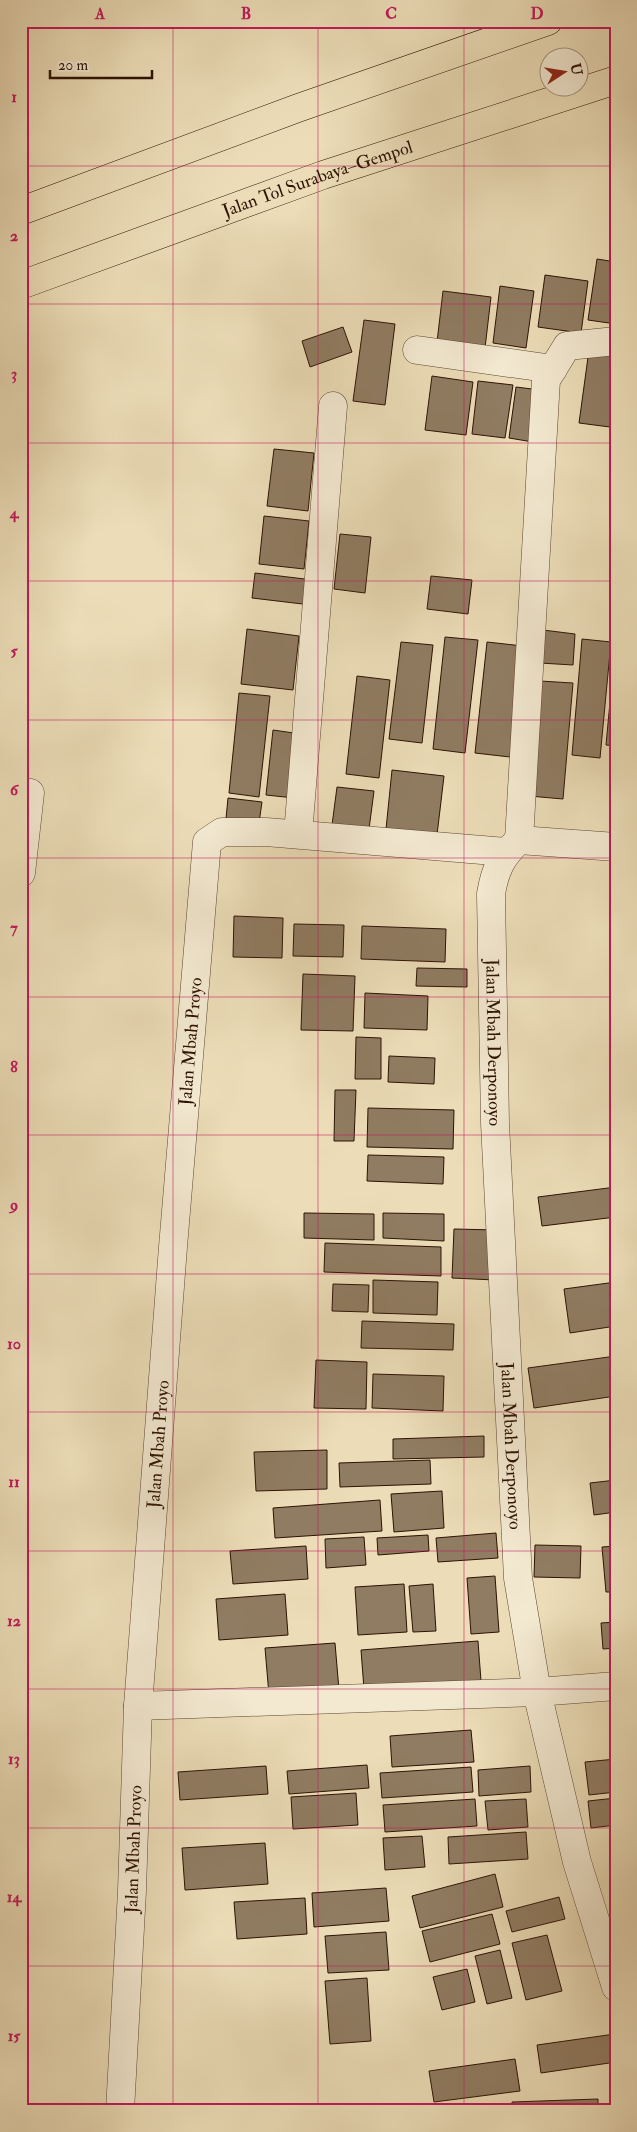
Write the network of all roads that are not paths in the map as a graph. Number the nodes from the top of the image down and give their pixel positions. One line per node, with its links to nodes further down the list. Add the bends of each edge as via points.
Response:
1 (548, 21): 3 (highway, via 298,108)
2 (616, 80): 4 (highway, Jalan Tol Surabaya–Gempol, via 323,175)
3 (21, 211)
4 (21, 285)
5 (616, 341): 7 (street, via 567,346)
6 (417, 350): 7 (street)
7 (553, 369): 11 (street, via 546,380)
8 (333, 406): 10 (street)
9 (30, 794): 13 (street)
10 (298, 834): 11 (street); 16 (street, Jalan Mbah Proyo, via 222,832 207,842)
11 (513, 846): 12 (street); 15 (street, Jalan Mbah Derponoyo, via 495,873 490,894 495,1123 518,1578)
12 (616, 846)
13 (21, 873)
14 (616, 1686): 15 (street)
15 (537, 1692): 16 (street); 17 (street, Jalan Mbah Derponoyo, via 577,1862)
16 (138, 1706): 18 (street, Jalan Mbah Proyo)
17 (616, 1987)
18 (120, 2111)

